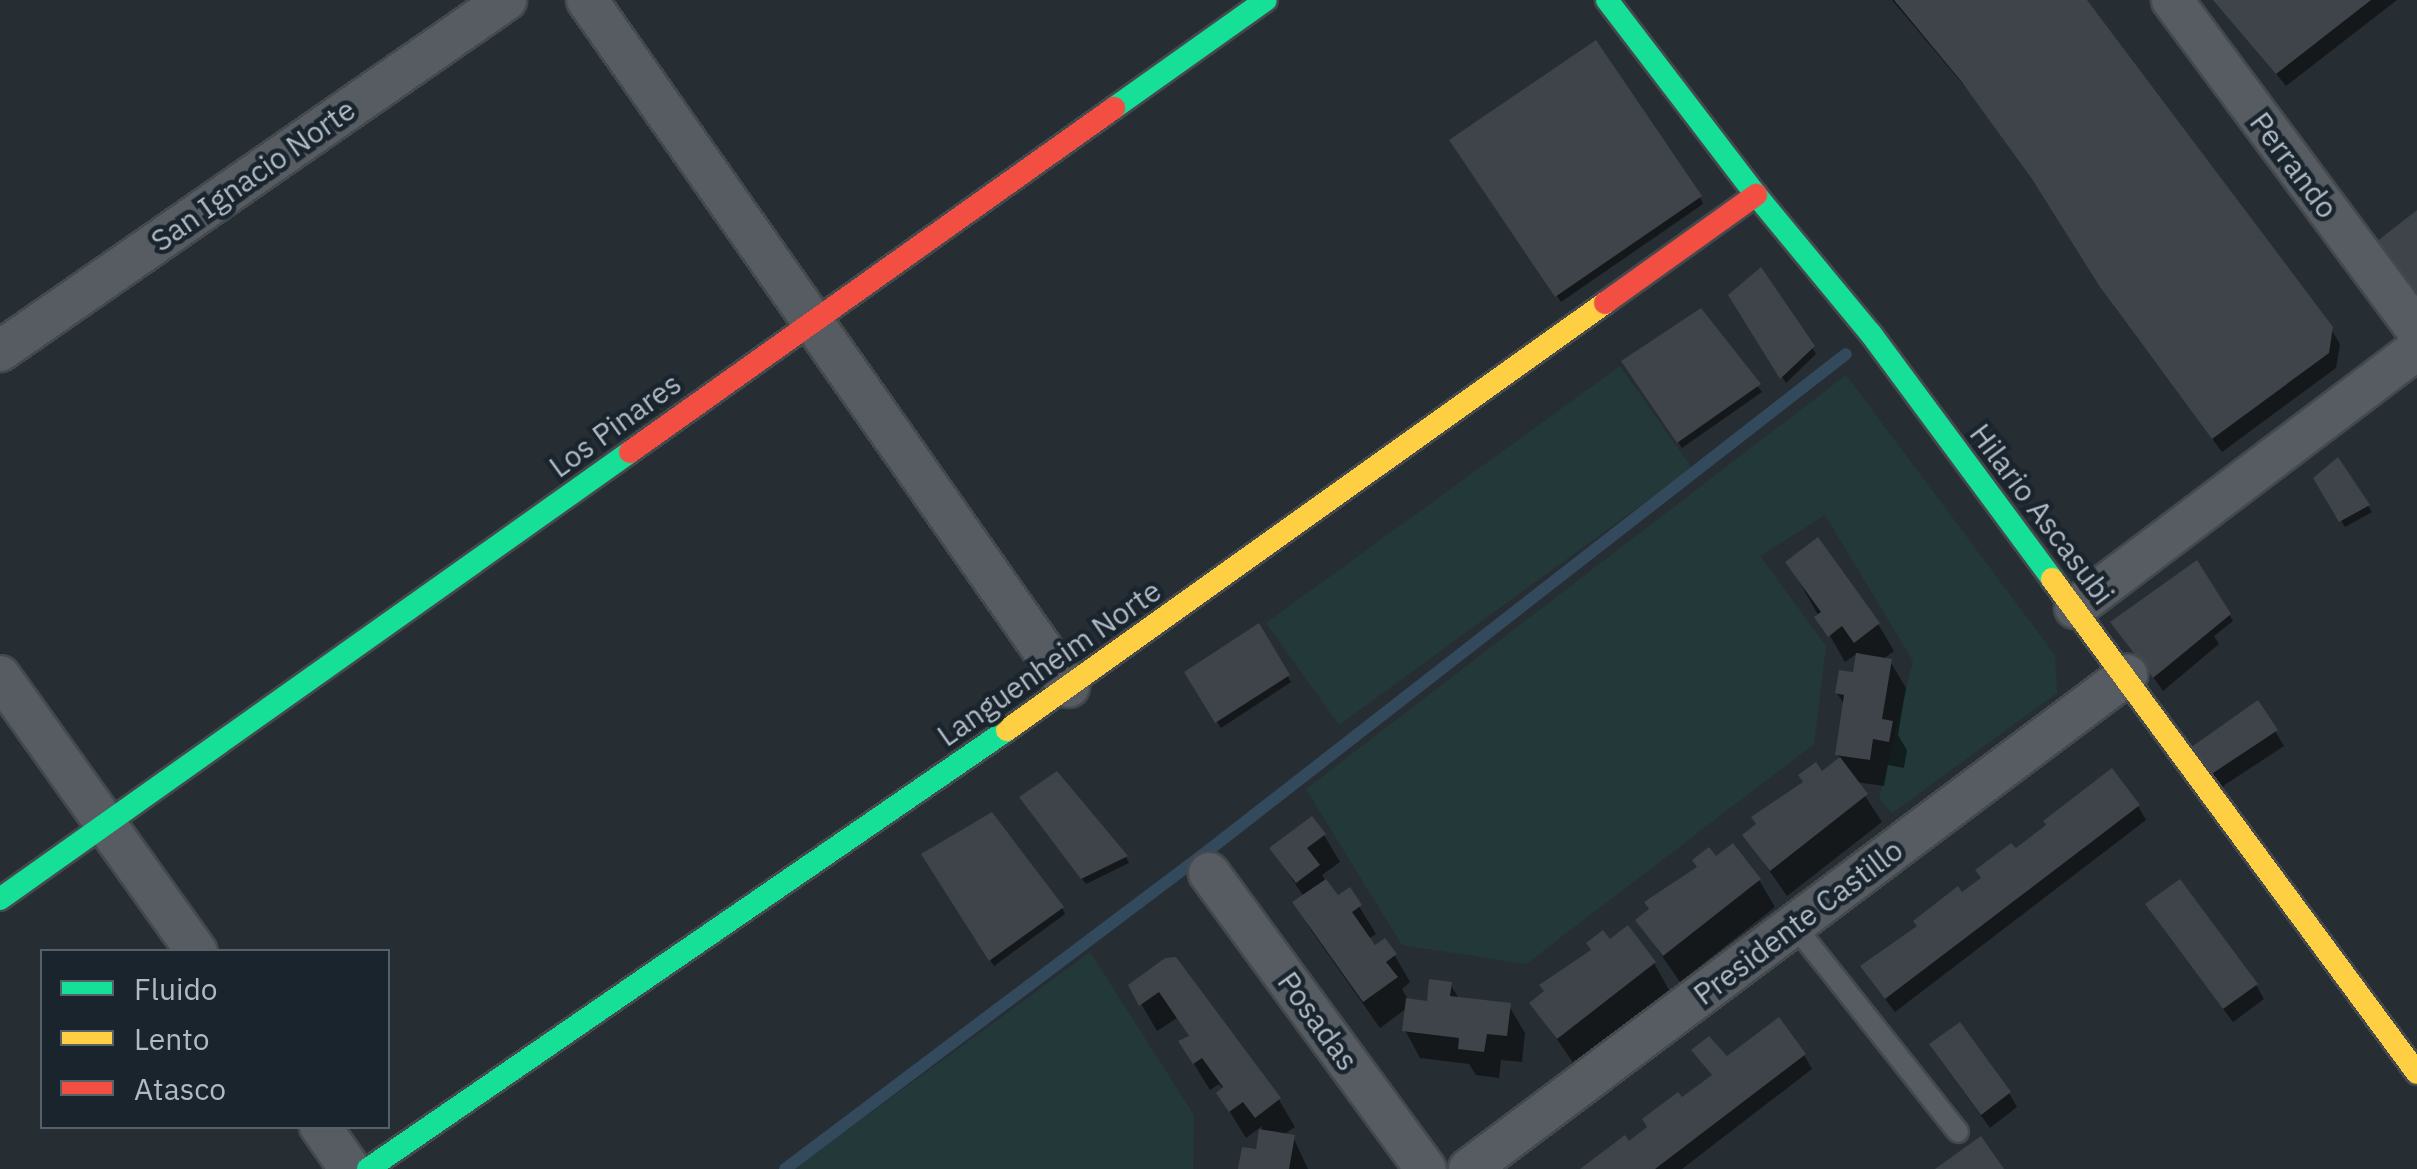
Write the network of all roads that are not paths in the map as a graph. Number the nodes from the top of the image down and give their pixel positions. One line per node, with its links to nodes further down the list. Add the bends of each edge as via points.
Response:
1 (506, 0): 10 (street, San Ignacio Norte)
2 (586, 0): 7 (street)
3 (1266, 0): 7 (street, Los Pinares)
4 (2172, 0): 8 (street, Perrando)
5 (1623, 5): 6 (street, Hilario Ascasubi)
6 (1756, 195): 11 (street, Hilario Ascasubi, via 1871,334); 14 (street, Languenheim Norte)
7 (810, 323): 14 (street); 15 (street, Los Pinares)
8 (2417, 330)
9 (2417, 349): 11 (street)
10 (0, 350)
11 (2075, 608): 12 (street, Hilario Ascasubi)
12 (2127, 675): 18 (street, Presidente Castillo); 20 (street, Hilario Ascasubi)
13 (0, 676): 15 (street)
14 (1069, 688): 24 (street, Languenheim Norte)
15 (108, 824): 17 (street, Los Pinares); 19 (street)
16 (1209, 873): 25 (street, Posadas)
17 (0, 899)
18 (1794, 925): 22 (lane); 26 (street, Presidente Castillo)
19 (195, 949)
20 (2417, 1073)
21 (322, 1129): 23 (street)
22 (1958, 1132)
23 (350, 1169)
24 (368, 1169)
25 (1426, 1169)
26 (1470, 1169)

